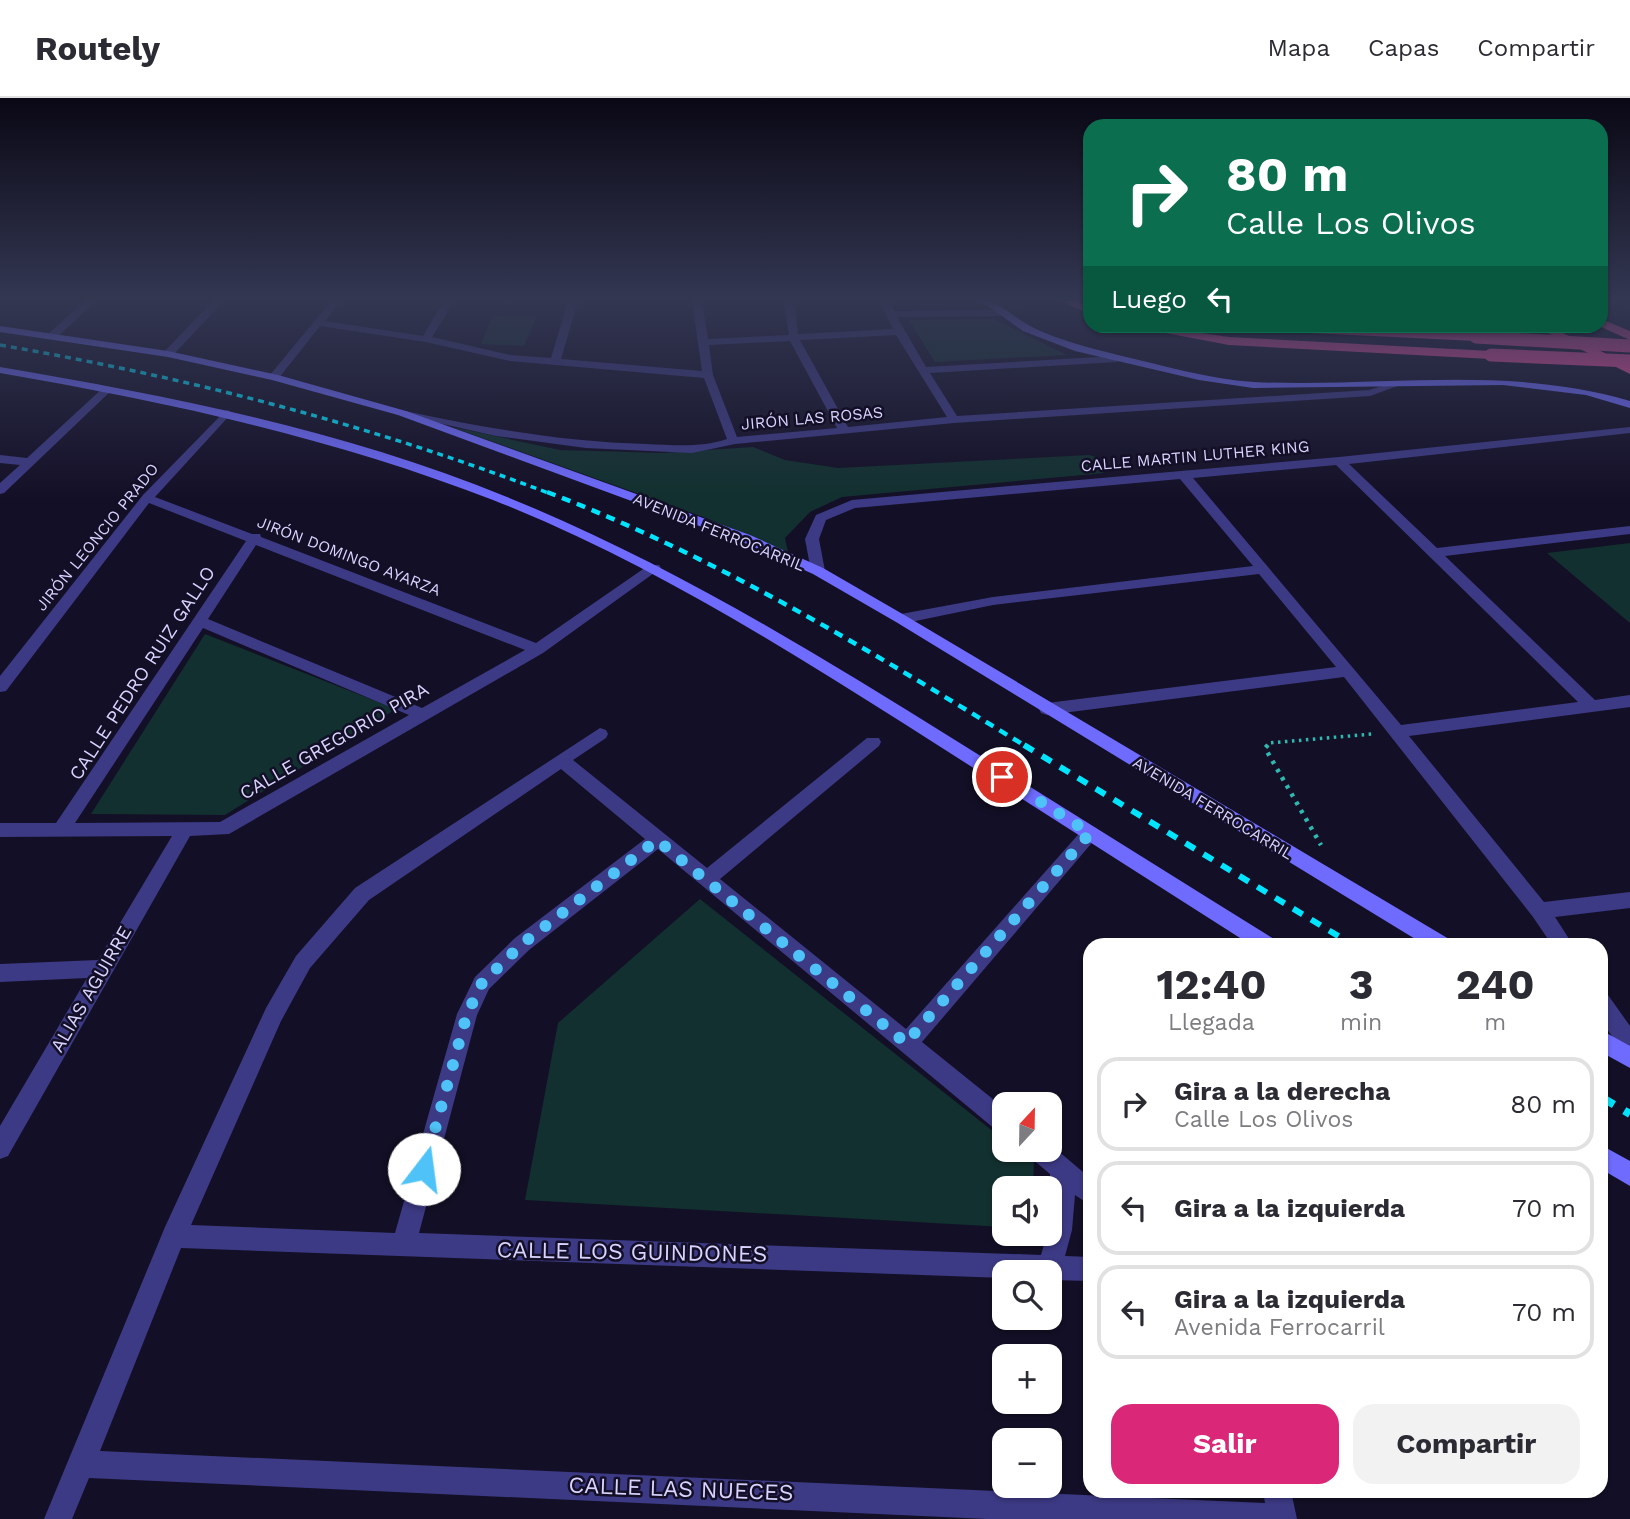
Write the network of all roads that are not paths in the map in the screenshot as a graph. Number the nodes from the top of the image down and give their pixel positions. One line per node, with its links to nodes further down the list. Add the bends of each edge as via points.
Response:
1 (227, 367): 12 (main road, AVENIDA FERROCARRIL)
2 (282, 367): 12 (street)
3 (610, 367): 11 (street)
4 (707, 367): 11 (street)
5 (810, 367): 20 (street)
6 (921, 367): 10 (street)
7 (970, 367): 10 (street)
8 (1154, 367): 13 (main road, via 1253,385)
9 (0, 370): 14 (main road)
10 (923, 370): 18 (street)
11 (708, 375): 21 (street)
12 (274, 377): 17 (main road, AVENIDA FERROCARRIL)
13 (1395, 385): 15 (main road, via 1529,384 1587,392); 18 (street, JIRÓN LAS ROSAS, via 1370,393)
14 (109, 388): 16 (main road); 24 (street)
15 (1630, 405)
16 (226, 413): 27 (street, JIRÓN LEONCIO PRADO); 31 (main road, via 307,432 499,498)
17 (402, 413): 21 (street, JIRÓN LAS ROSAS, via 538,442 605,448 710,448); 33 (main road, AVENIDA FERROCARRIL, via 745,538)
18 (954, 421): 20 (street, JIRÓN LAS ROSAS)
19 (1630, 430): 23 (street, CALLE MARTIN LUTHER KING)
20 (845, 431): 21 (street, JIRÓN LAS ROSAS)
21 (733, 441)
22 (0, 458): 24 (street)
23 (1339, 461): 25 (street, CALLE MARTIN LUTHER KING); 30 (street)
24 (29, 462): 26 (street)
25 (1183, 474): 32 (street); 33 (street, CALLE MARTIN LUTHER KING, via 852,504 821,518 812,539)
26 (0, 490)
27 (147, 498): 29 (street, JIRÓN DOMINGO AYARZA); 38 (street, JIRÓN LEONCIO PRADO)
28 (1630, 530): 30 (street)
29 (255, 537): 35 (street, CALLE PEDRO RUIZ GALLO); 36 (street, JIRÓN DOMINGO AYARZA)
30 (1433, 553): 40 (street)
31 (654, 568): 36 (street, CALLE GREGORIO PIRA); 50 (main road, via 803,652)
32 (1263, 569): 34 (street, via 993,601); 37 (street)
33 (818, 571): 34 (main road, AVENIDA FERROCARRIL)
34 (901, 619): 41 (main road, AVENIDA FERROCARRIL)
35 (200, 621): 42 (street); 48 (street, CALLE PEDRO RUIZ GALLO)
36 (538, 649): 42 (street, CALLE GREGORIO PIRA)
37 (1348, 671): 41 (street); 43 (street)
38 (0, 687)
39 (1630, 701): 40 (street)
40 (1593, 707): 43 (street)
41 (1047, 709): 56 (main road, AVENIDA FERROCARRIL)
42 (422, 714): 49 (street, CALLE GREGORIO PIRA, via 223,829)
43 (1396, 732): 54 (street)
44 (600, 734): 46 (street)
45 (873, 742): 52 (street)
46 (561, 760): 51 (street); 72 (street, via 362,894 303,962 273,1015)
47 (0, 830): 48 (street, CALLE GREGORIO PIRA)
48 (61, 830): 49 (street, CALLE GREGORIO PIRA)
49 (184, 831): 58 (street, ALIAS AGUIRRE)
50 (1090, 833): 55 (main road); 61 (street)
51 (657, 840): 52 (street); 73 (street, via 522,944 482,983 467,1014)
52 (706, 880): 61 (street)
53 (1630, 900): 54 (street)
54 (1540, 911): 57 (street)
55 (1257, 938)
56 (1430, 938)
57 (1558, 938)
58 (101, 969): 59 (street); 66 (street, ALIAS AGUIRRE)
59 (0, 973)
60 (1608, 1012): 63 (street)
61 (906, 1043): 65 (street)
62 (1608, 1044): 64 (main road)
63 (1630, 1044)
64 (1630, 1058)
65 (992, 1112)
66 (0, 1148)
67 (1608, 1160): 70 (main road)
68 (1055, 1162): 69 (street)
69 (1061, 1167): 71 (street); 74 (street, via 1064,1218)
70 (1630, 1174)
71 (1083, 1187)
72 (174, 1236): 73 (street, CALLE LOS GUINDONES); 78 (street)
73 (403, 1246): 75 (street, CALLE LOS GUINDONES)
74 (1052, 1260)
75 (992, 1264)
76 (1062, 1268): 77 (street, CALLE LOS GUINDONES)
77 (1083, 1269)
78 (80, 1464): 79 (street, CALLE LAS NUECES); 80 (street)
79 (1281, 1509)
80 (58, 1519)

